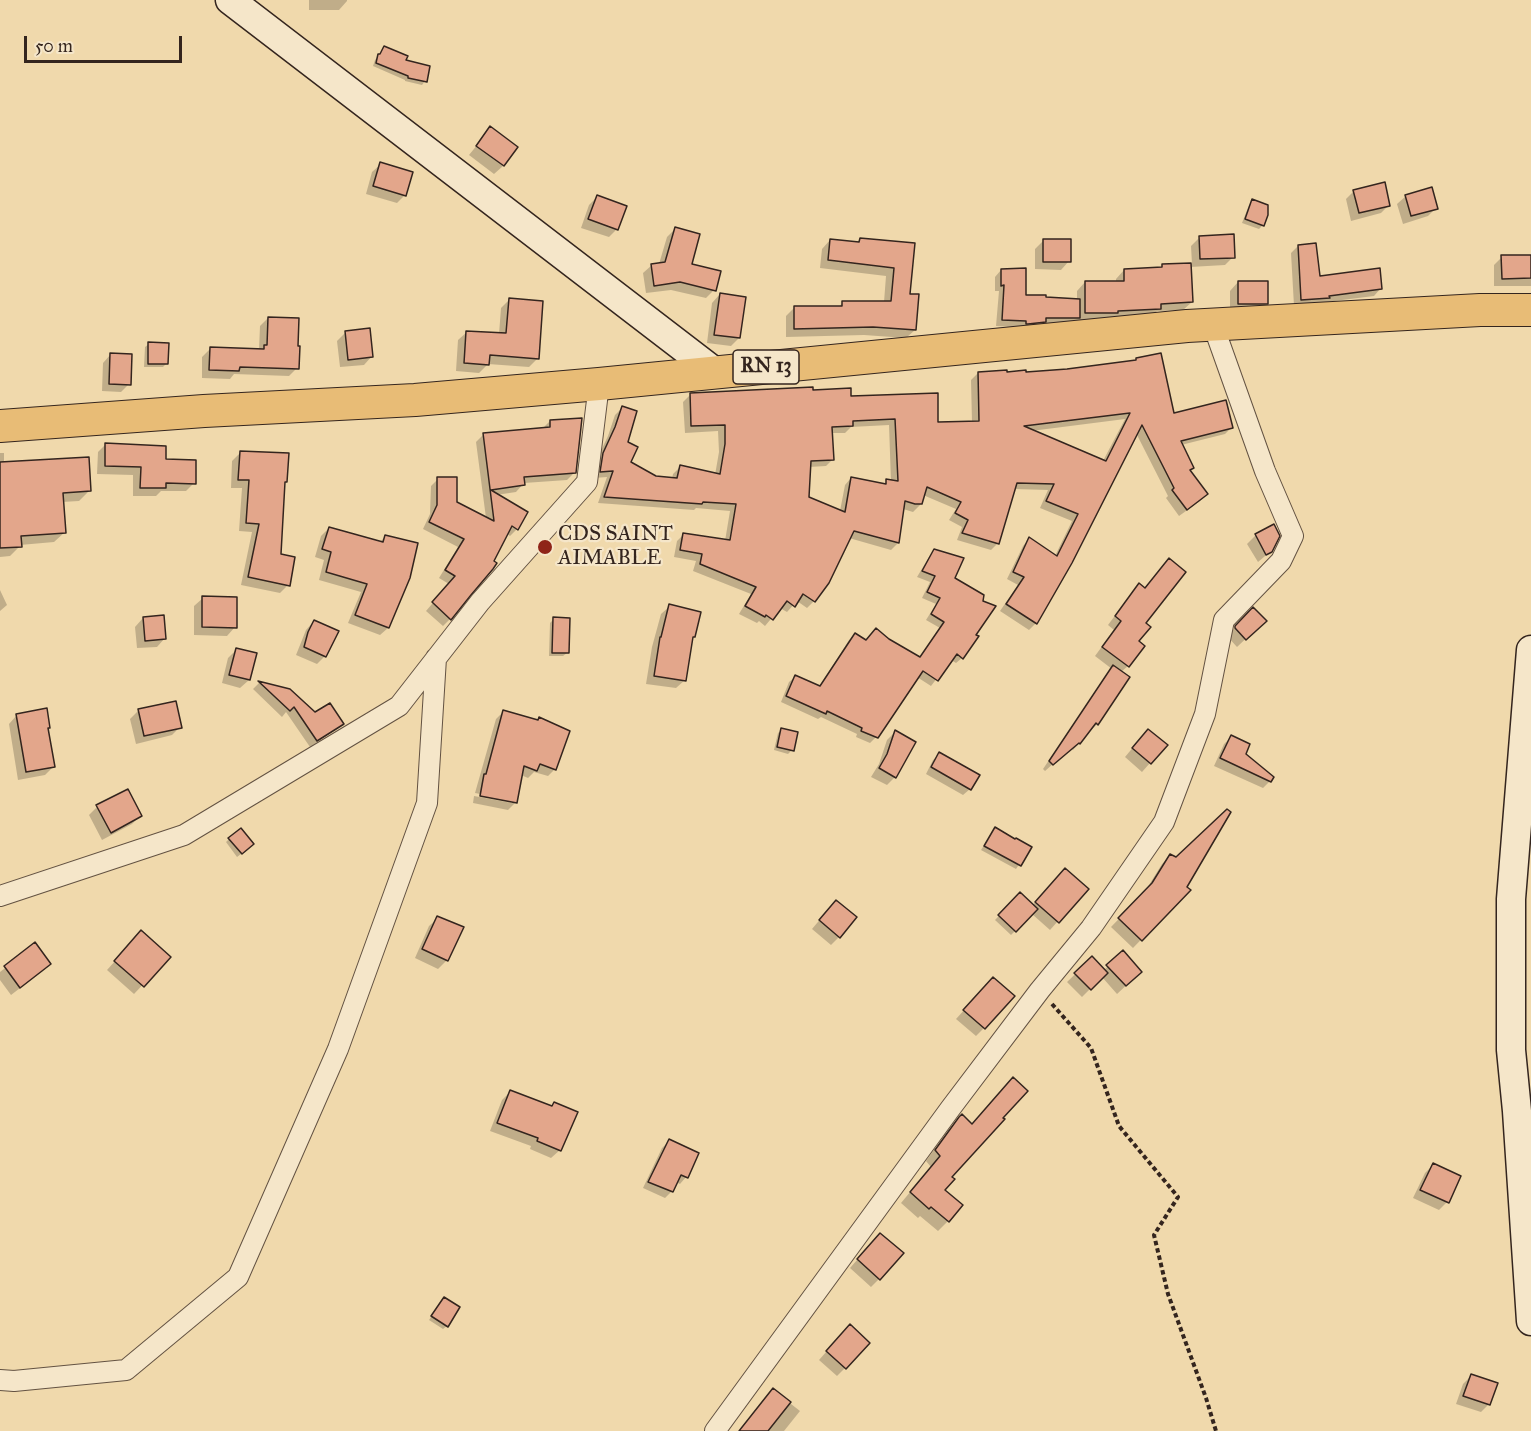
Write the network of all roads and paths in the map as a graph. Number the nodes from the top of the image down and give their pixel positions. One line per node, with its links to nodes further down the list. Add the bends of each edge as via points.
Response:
1 (230, 0): 4 (street)
2 (1531, 310): 3 (main road, RN 13)
3 (1213, 325): 4 (main road, RN 13); 10 (street, via 1265,471 1293,536 1281,561 1224,620 1205,714 1164,822 1090,928)
4 (715, 372): 5 (main road, RN 13)
5 (599, 384): 6 (main road, RN 13, via 415,400); 8 (street, via 587,482 480,602)
6 (0, 426)
7 (1531, 650): 11 (street, via 1511,898 1511,1050)
8 (436, 658): 9 (street, via 399,705 183,835); 12 (street, via 427,803 338,1049 238,1277 126,1370)
9 (0, 897)
10 (1040, 990): 13 (street); 14 (path, via 1091,1048 1119,1125 1178,1197 1154,1235 1168,1294)
11 (1531, 1321)
12 (0, 1380)
13 (715, 1431)
14 (1216, 1431)

